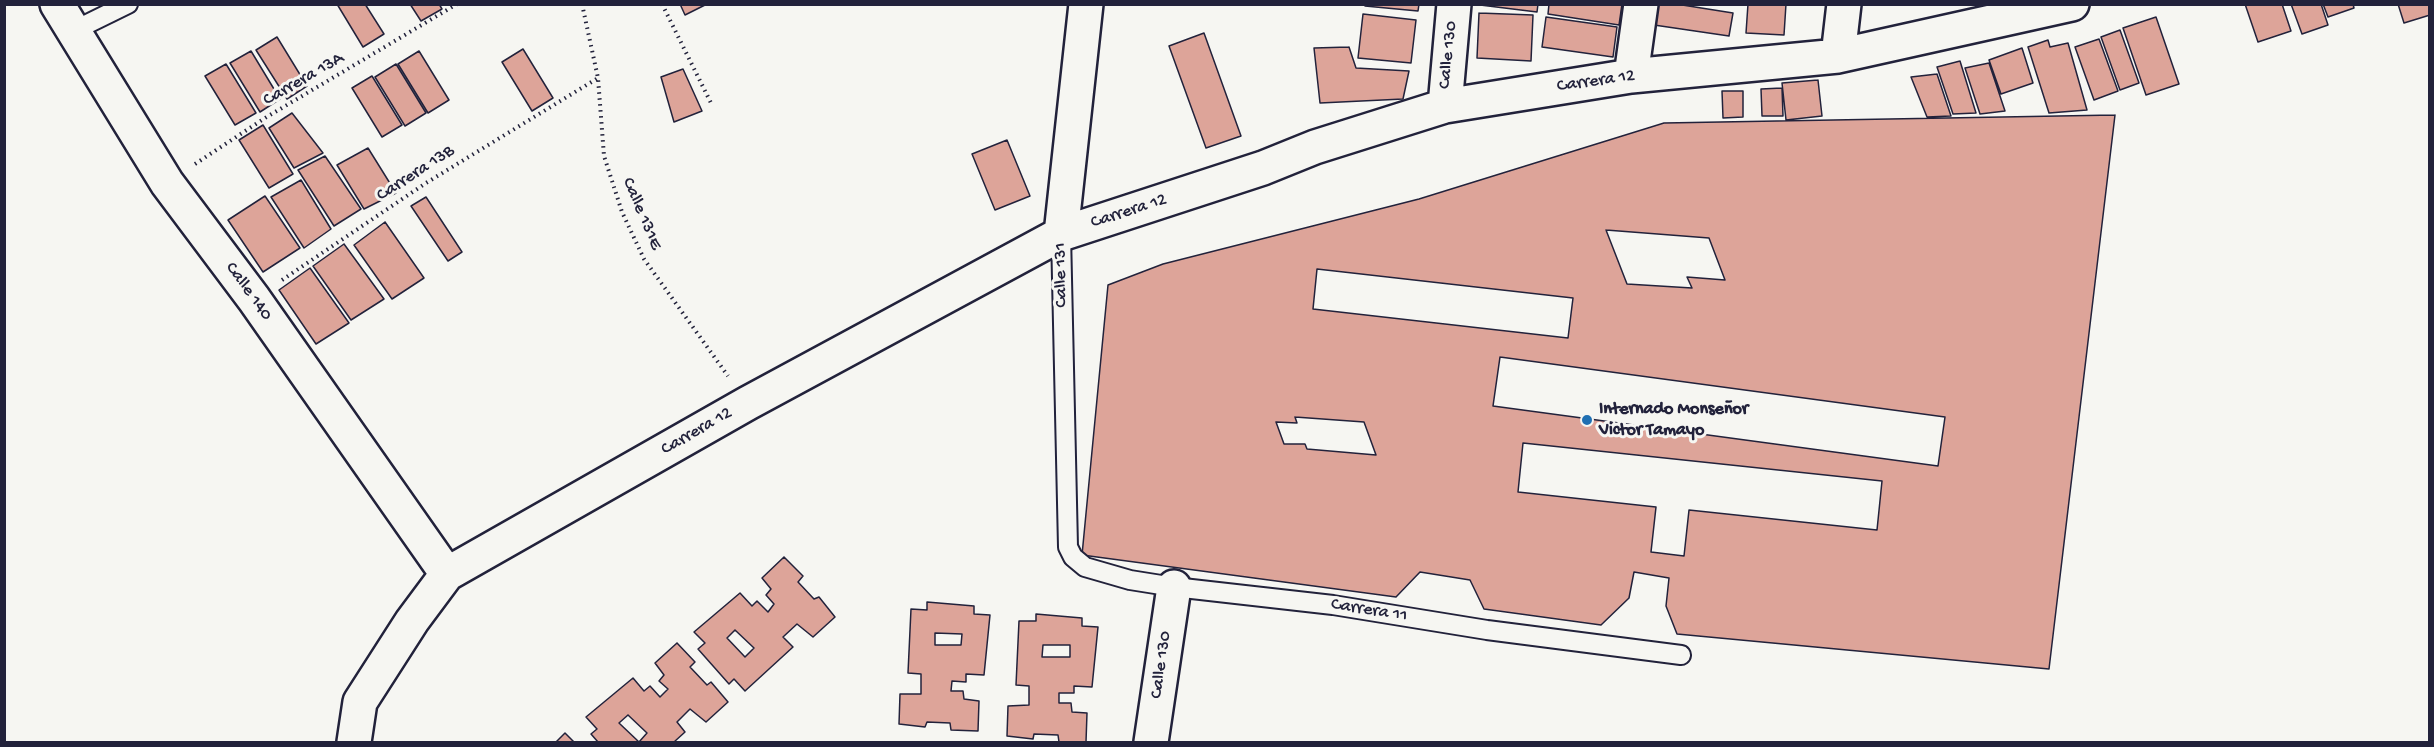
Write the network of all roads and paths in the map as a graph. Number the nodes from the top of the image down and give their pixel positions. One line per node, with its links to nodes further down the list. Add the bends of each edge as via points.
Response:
1 (128, 4): 11 (lane)
2 (457, 4): 17 (path, Carrera 13A, via 266,118)
3 (582, 4): 14 (path, Calle 131E)
4 (662, 4): 15 (path)
5 (1086, 4): 18 (street, Calle 131)
6 (1454, 4): 16 (street, Calle 130)
7 (1641, 4): 13 (street)
8 (1844, 4): 12 (street)
9 (2072, 4): 10 (street, Carrera 12)
10 (2027, 10): 12 (street, Carrera 12)
11 (65, 18): 17 (street, Calle 140)
12 (1838, 56): 13 (street, Carrera 12)
13 (1631, 76): 16 (street, Carrera 12)
14 (598, 78): 19 (path, Carrera 13B, via 426,183); 20 (path, Calle 131E, via 604,156 622,212 644,259)
15 (712, 105)
16 (1444, 106): 18 (street, Carrera 12)
17 (167, 183): 19 (street, Calle 140)
18 (1061, 234): 20 (street, Carrera 12); 21 (lane, Calle 131)
19 (254, 299): 22 (street, Calle 140)
20 (748, 403): 22 (street, Carrera 12)
21 (1068, 547): 23 (lane, Carrera 11, via 1073,558 1085,567)
22 (447, 574): 25 (street, Carrera 12, via 360,702)
23 (1174, 587): 24 (lane, Carrera 11, via 1333,605); 26 (street, Calle 130)
24 (1681, 655)
25 (354, 742)
26 (1150, 742)

